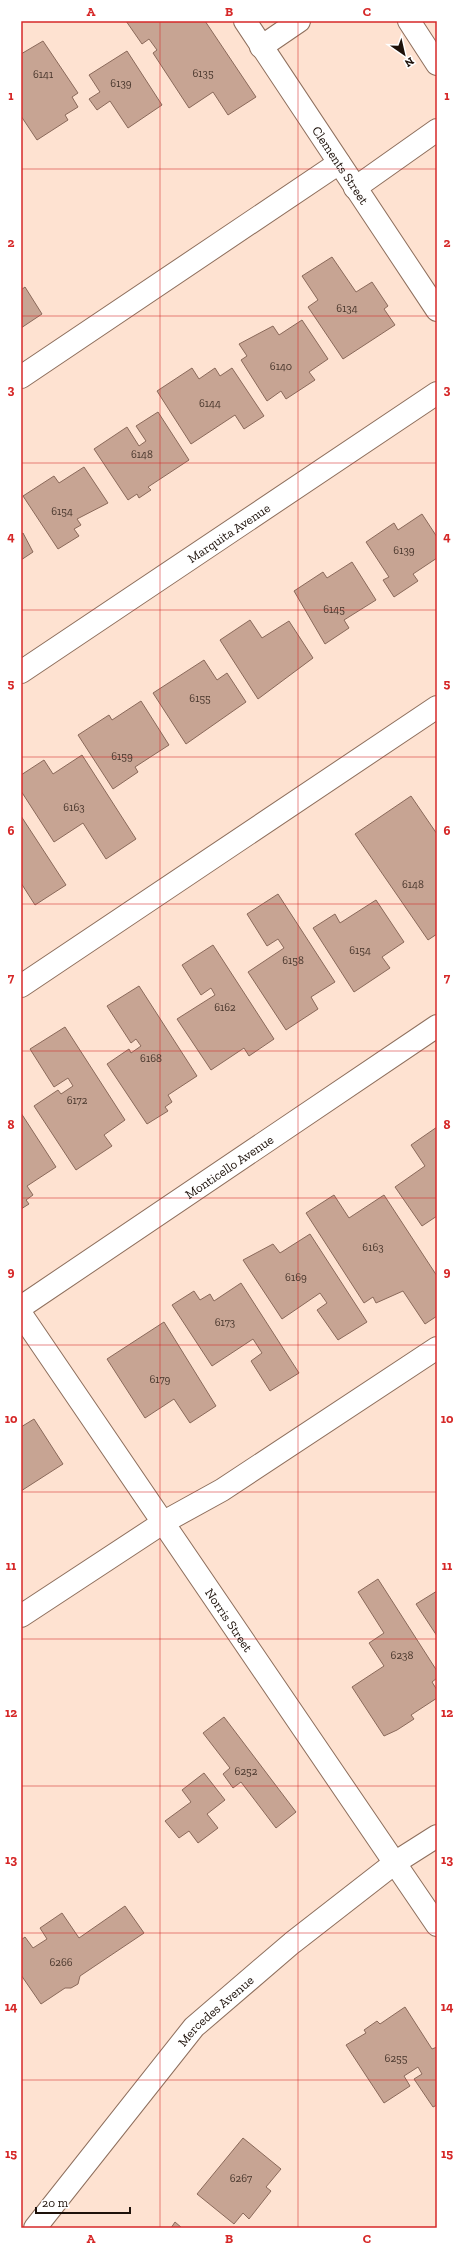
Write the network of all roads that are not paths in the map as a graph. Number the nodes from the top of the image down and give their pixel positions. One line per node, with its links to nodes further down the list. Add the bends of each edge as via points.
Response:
1 (245, 21): 4 (street, Clements Street)
2 (299, 21): 4 (street)
3 (409, 21): 5 (street)
4 (262, 47): 7 (street, Clements Street)
5 (437, 64)
6 (437, 130): 8 (street)
7 (339, 163): 8 (street, Clements Street); 10 (street)
8 (355, 188): 9 (street, Clements Street)
9 (437, 310)
10 (21, 377)
11 (437, 393): 12 (street, Marquita Avenue)
12 (21, 672)
13 (437, 707): 14 (street)
14 (21, 986)
15 (437, 1026): 16 (street, Monticello Avenue)
16 (21, 1307)
17 (21, 1314): 19 (street, Norris Street)
18 (437, 1348): 19 (street, via 222,1490)
19 (164, 1522): 20 (street); 22 (street, Norris Street)
20 (21, 1616)
21 (437, 1836): 22 (street, Mercedes Avenue)
22 (396, 1862): 23 (street, Norris Street); 24 (street, Mercedes Avenue, via 292,1943 194,2027)
23 (437, 1925)
24 (35, 2228)

